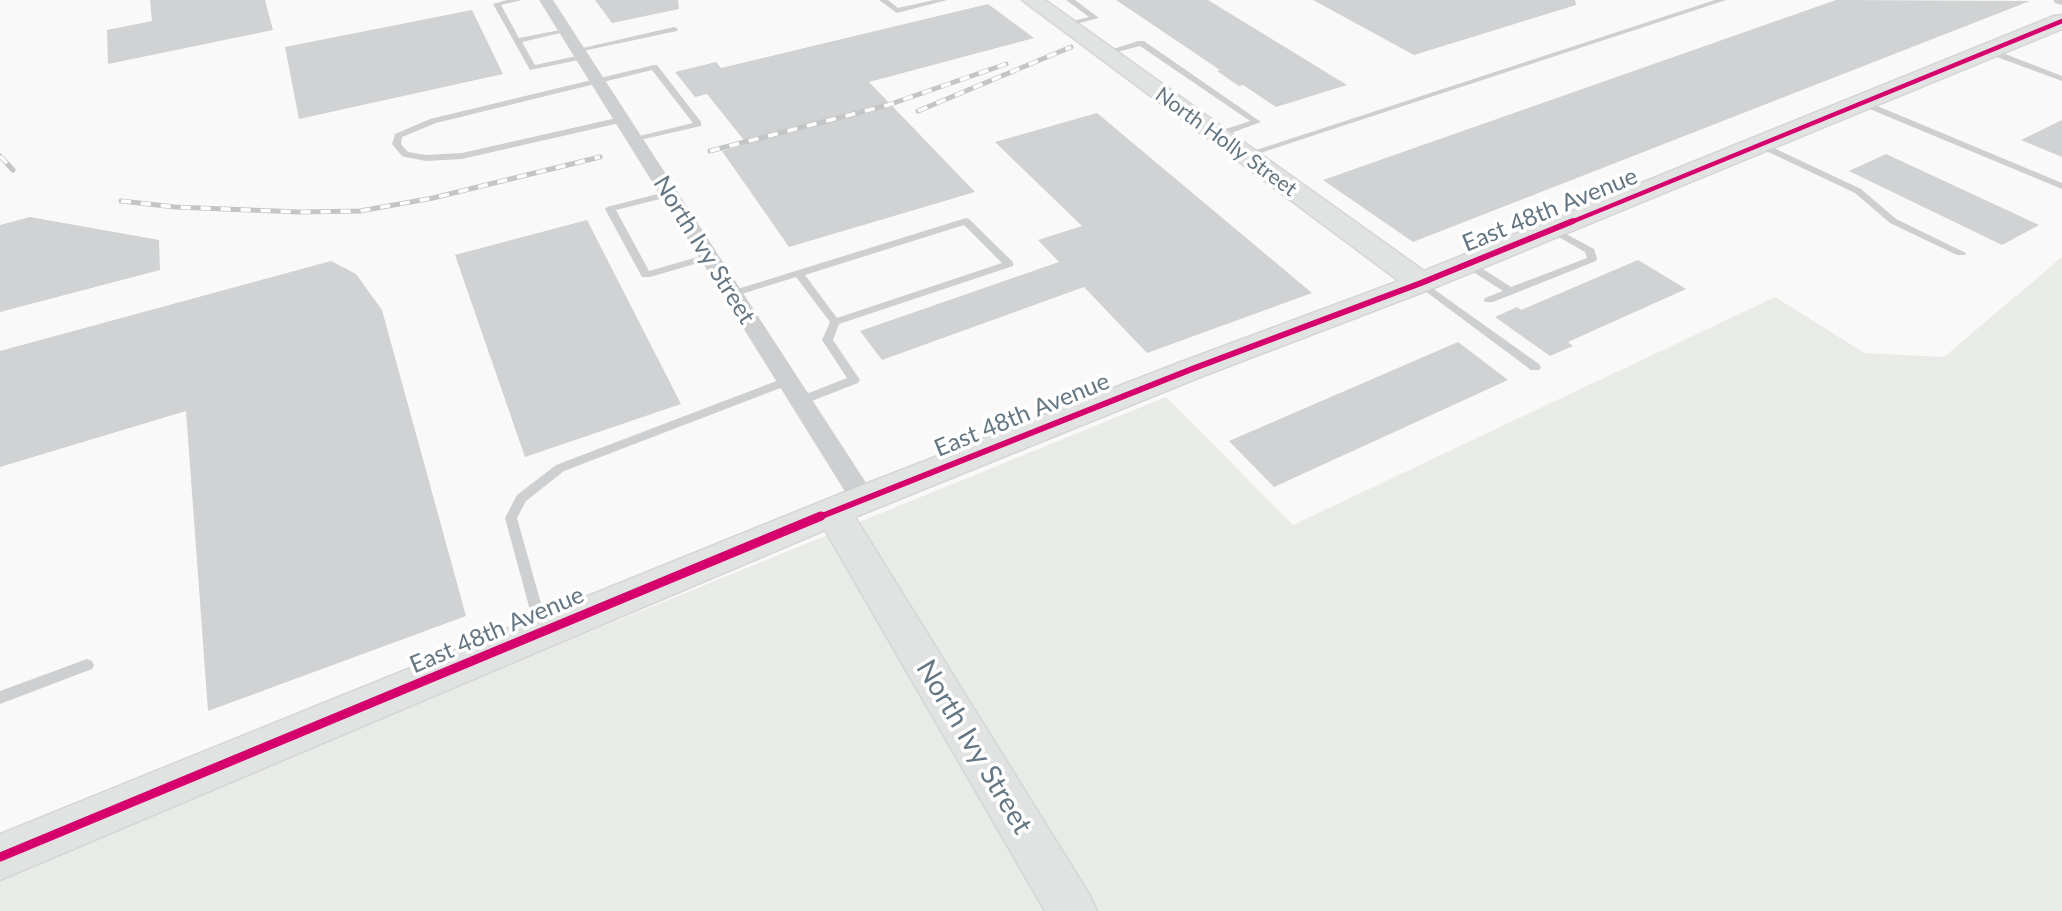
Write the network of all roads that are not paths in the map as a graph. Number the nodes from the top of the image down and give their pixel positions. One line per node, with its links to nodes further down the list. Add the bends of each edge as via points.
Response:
1 (519, 0): 12 (lane, via 497,4)
2 (546, 0): 11 (street, North Ivy Street)
3 (883, 0): 4 (lane, via 897,11)
4 (943, 0)
5 (1032, 0): 9 (street, North Holly Street)
6 (1070, 0): 9 (lane, via 1095,18)
7 (1722, 0): 23 (lane)
8 (2062, 21): 13 (street, East 48th Avenue)
9 (1067, 25): 15 (street, North Holly Street)
10 (674, 29): 14 (lane)
11 (565, 31): 12 (lane); 14 (street, North Ivy Street)
12 (517, 41): 14 (lane, via 533,68)
13 (1989, 51): 16 (lane); 18 (street, East 48th Avenue)
14 (580, 53): 17 (street, North Ivy Street)
15 (1105, 53): 20 (street, North Holly Street); 20 (lane, via 1141,43 1257,122)
16 (2062, 79)
17 (597, 81): 19 (street, North Ivy Street); 19 (lane, via 433,121 398,136 396,144 405,154 426,158 462,156); 21 (lane, via 654,67 698,124)
18 (1863, 103): 22 (street, East 48th Avenue); 24 (lane)
19 (621, 120): 21 (street, North Ivy Street)
20 (1217, 135): 23 (street, North Holly Street)
21 (634, 140): 25 (street, North Ivy Street)
22 (1761, 145): 26 (street, East 48th Avenue); 27 (lane, via 1858,191 1893,221)
23 (1245, 155): 31 (street, North Holly Street)
24 (2062, 186)
25 (668, 194): 28 (street, North Ivy Street); 28 (lane, via 610,209 646,275)
26 (1553, 230): 29 (street, East 48th Avenue); 32 (lane, via 1590,251 1592,259)
27 (1961, 253)
28 (708, 257): 33 (street, North Ivy Street)
29 (1468, 264): 31 (street, East 48th Avenue); 32 (lane)
30 (799, 274): 33 (lane); 35 (lane); 35 (lane, via 966,221 1009,264)
31 (1421, 283): 36 (lane); 39 (street, East 48th Avenue, via 1166,378)
32 (1510, 292): 34 (lane)
33 (732, 294): 37 (street, North Ivy Street)
34 (1489, 300)
35 (835, 322): 38 (lane, via 827,340 854,380)
36 (1535, 366)
37 (787, 381): 38 (street, North Ivy Street); 40 (lane, via 560,468 521,498 511,518)
38 (800, 401): 39 (street, North Ivy Street)
39 (848, 506): 40 (street, East 48th Avenue); 44 (street, North Ivy Street)
40 (542, 632): 43 (street, East 48th Avenue)
41 (87, 665): 42 (lane)
42 (0, 698)
43 (0, 857)
44 (1072, 911)

